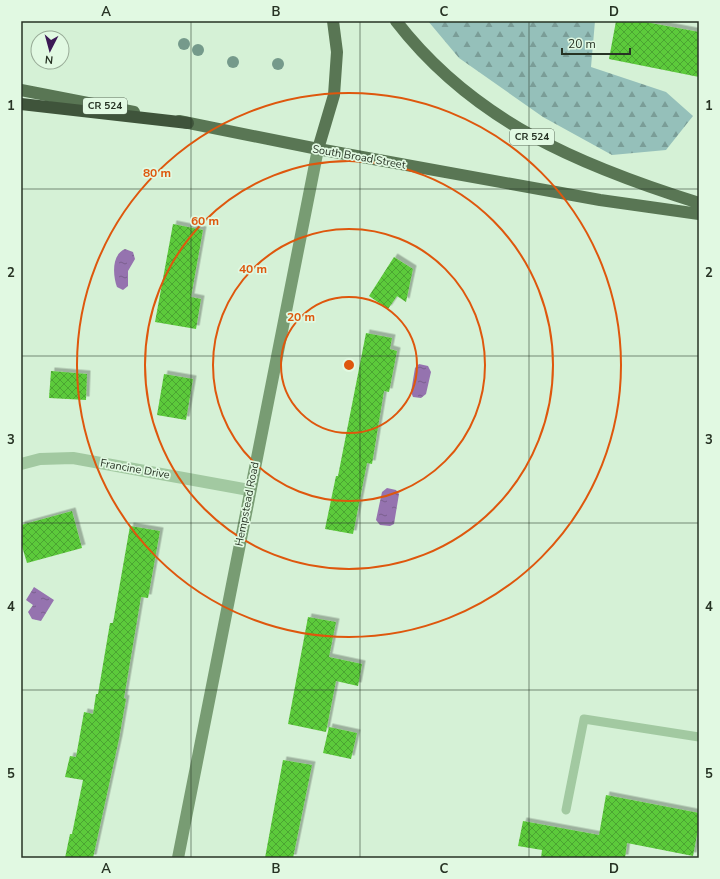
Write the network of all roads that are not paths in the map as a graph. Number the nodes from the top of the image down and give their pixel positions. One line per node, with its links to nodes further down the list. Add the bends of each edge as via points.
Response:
1 (333, 21): 6 (main road, via 337,52 334,95)
2 (396, 21): 7 (main road, CR 524, via 441,71 477,102 524,133 566,155 651,188)
3 (21, 90): 5 (main road, South Broad Street / CR 524)
4 (21, 104): 5 (highway)
5 (188, 122): 6 (main road, South Broad Street / CR 524)
6 (318, 149): 8 (main road, South Broad Street / CR 524, via 600,200); 10 (street, Hempstead Road)
7 (699, 203)
8 (699, 214)
9 (21, 464): 10 (street, Francine Drive, via 40,459 73,458)
10 (249, 490): 13 (street, Hempstead Road)
11 (699, 737): 12 (lane, via 584,719)
12 (566, 810)
13 (178, 858)

